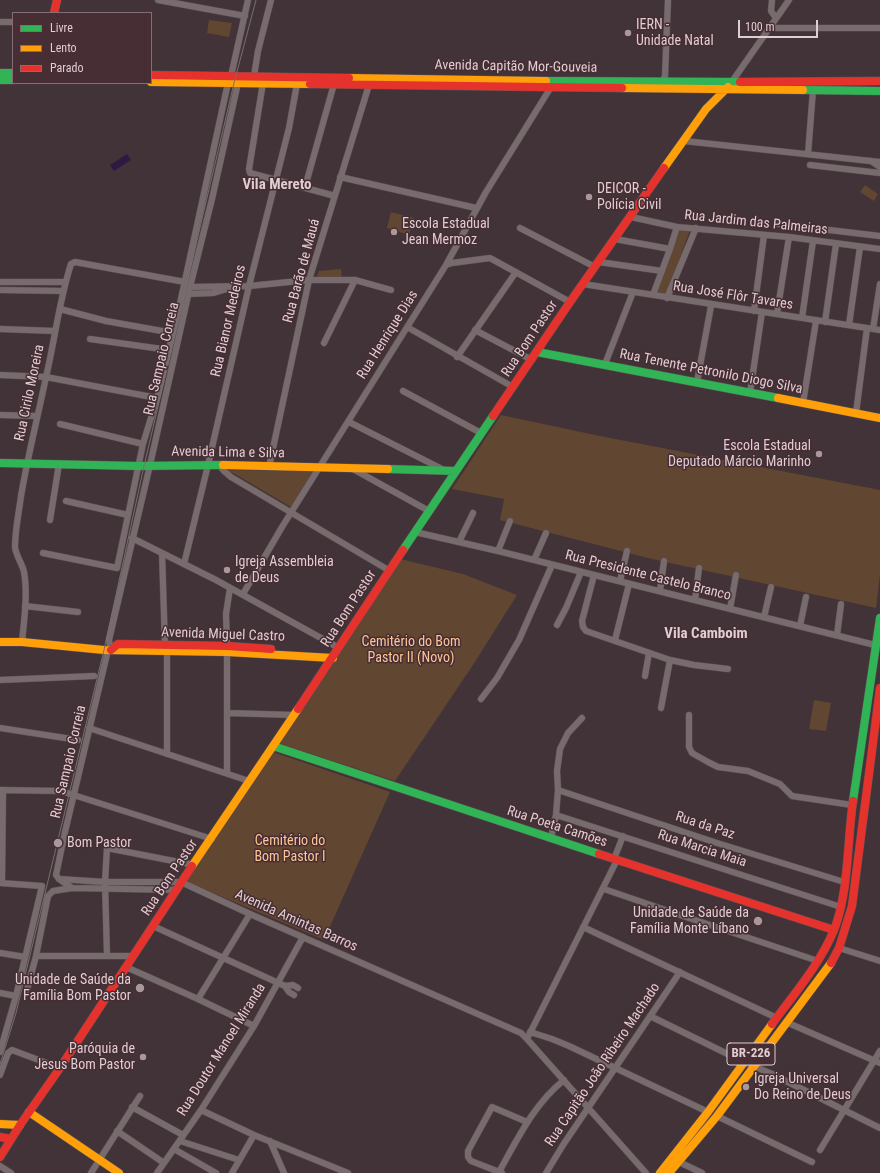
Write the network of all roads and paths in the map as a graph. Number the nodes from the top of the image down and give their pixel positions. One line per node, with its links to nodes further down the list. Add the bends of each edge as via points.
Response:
1 (56, 0): 8 (main road)
2 (158, 0): 9 (street)
3 (248, 0): 9 (street, Rua Sampaio Correia)
4 (271, 0): 18 (street)
5 (668, 0): 24 (street, via 665,69)
6 (772, 0): 10 (street, via 771,12)
7 (789, 0): 10 (street)
8 (54, 12)
9 (245, 16): 19 (street, Rua Sampaio Correia)
10 (776, 18): 13 (street)
11 (0, 22): 12 (street)
12 (12, 22)
13 (769, 28): 14 (street); 31 (street)
14 (880, 28)
15 (0, 73): 16 (main road)
16 (12, 73)
17 (152, 75): 19 (main road, Avenida Capitão Mor-Gouveia)
18 (254, 76): 19 (main road, Avenida Capitão Mor-Gouveia); 22 (main road, Avenida Capitão Mor-Gouveia)
19 (230, 79): 23 (main road, Avenida Capitão Mor-Gouveia); 26 (main road, Avenida Capitão Mor-Gouveia); 69 (street, Rua Sampaio Correia)
20 (0, 80): 21 (main road)
21 (12, 80)
22 (292, 81): 27 (main road, Avenida Capitão Mor-Gouveia); 28 (main road, Avenida Capitão Mor-Gouveia); 30 (main road, Avenida Capitão Mor-Gouveia); 43 (street, Rua Bianor Medeiros, via 289,128)
23 (152, 82)
24 (662, 82): 30 (main road, Avenida Capitão Mor-Gouveia); 31 (main road, Avenida Capitão Mor-Gouveia)
25 (880, 82): 31 (main road, Avenida Capitão Mor-Gouveia)
26 (238, 83): 27 (main road, Avenida Capitão Mor-Gouveia); 69 (street, Rua Sampaio Correia, via 212,199)
27 (263, 83): 43 (street, via 249,169 251,174)
28 (334, 84): 29 (main road, Avenida Capitão Mor-Gouveia); 44 (street)
29 (369, 84): 32 (main road, Avenida Capitão Mor-Gouveia); 42 (street, Rua Barão de Mauá)
30 (598, 84): 31 (main road, Avenida Capitão Mor-Gouveia); 32 (main road, Avenida Capitão Mor-Gouveia)
31 (728, 86): 33 (main road, Avenida Capitão Mor-Gouveia); 35 (main road, Rua Bom Pastor, via 709,106)
32 (551, 87): 46 (street, Rua Henrique Dias)
33 (813, 90): 34 (main road, Avenida Capitão Mor-Gouveia); 36 (street)
34 (880, 91)
35 (684, 141): 36 (street); 47 (main road, Rua Bom Pastor)
36 (808, 154): 37 (street)
37 (871, 161): 38 (street); 40 (street)
38 (880, 162)
39 (810, 165): 41 (street)
40 (880, 167)
41 (880, 173)
42 (340, 177): 45 (street, Rua Barão de Mauá); 46 (street)
43 (275, 180): 44 (street); 73 (street, Rua Bianor Medeiros)
44 (305, 187): 45 (street)
45 (335, 196): 65 (street, Rua Barão de Mauá)
46 (476, 208): 62 (street, Rua Henrique Dias)
47 (631, 217): 49 (street, Rua Jardim das Palmeiras); 55 (main road, Rua Bom Pastor)
48 (778, 224): 53 (street)
49 (677, 227): 51 (street, Rua Jardim das Palmeiras); 59 (street)
50 (520, 228): 61 (street)
51 (696, 228): 52 (street, Rua Jardim das Palmeiras); 80 (street)
52 (764, 235): 54 (street, Rua Jardim das Palmeiras); 84 (street)
53 (880, 236)
54 (789, 237): 56 (street, Rua Jardim das Palmeiras); 86 (street)
55 (615, 239): 59 (street); 61 (main road, Rua Bom Pastor)
56 (813, 241): 57 (street, Rua Jardim das Palmeiras); 87 (street)
57 (836, 244): 58 (street, Rua Jardim das Palmeiras); 89 (street)
58 (860, 247): 60 (street, Rua Jardim das Palmeiras); 90 (street)
59 (670, 249): 63 (street)
60 (880, 249)
61 (597, 264): 63 (street); 70 (main road, Rua Bom Pastor)
62 (446, 265): 64 (street, via 490,258); 91 (street, Rua Henrique Dias)
63 (662, 271): 79 (street)
64 (516, 272): 81 (street); 94 (street)
65 (309, 280): 66 (street); 73 (street); 127 (street, Rua Barão de Mauá)
66 (355, 280): 75 (street); 98 (street)
67 (0, 282): 68 (street)
68 (65, 282): 69 (street, Rua Cirilo Moreira, via 74,262); 76 (street, Rua Cirilo Moreira)
69 (187, 284): 72 (street); 78 (street, Rua Sampaio Correia); 96 (street, Rua Sampaio Correia)
70 (583, 284): 77 (street, Rua José Flôr Tavares); 81 (main road, Rua Bom Pastor)
71 (880, 284): 93 (street)
72 (234, 286): 73 (street); 78 (street, via 214,293)
73 (249, 286): 124 (street, Rua Bianor Medeiros)
74 (0, 290): 76 (street)
75 (392, 290)
76 (63, 291): 83 (street, Rua Cirilo Moreira)
77 (633, 292): 79 (street, Rua José Flôr Tavares); 103 (street)
78 (188, 294): 123 (street, Rua Sampaio Correia)
79 (653, 295): 80 (street, Rua José Flôr Tavares)
80 (667, 298): 82 (street, Rua José Flôr Tavares)
81 (570, 302): 100 (main road, Rua Bom Pastor)
82 (711, 306): 84 (street, Rua José Flôr Tavares); 106 (street)
83 (60, 309): 95 (street, Rua Cirilo Moreira); 96 (street, via 106,321)
84 (754, 311): 85 (street, Rua José Flôr Tavares)
85 (762, 312): 86 (street, Rua José Flôr Tavares); 109 (street)
86 (777, 314): 87 (street, Rua José Flôr Tavares)
87 (802, 318): 88 (street, Rua José Flôr Tavares)
88 (816, 321): 89 (street, Rua José Flôr Tavares); 111 (street)
89 (825, 322): 90 (street, Rua José Flôr Tavares)
90 (849, 325): 93 (street, Rua José Flôr Tavares)
91 (407, 327): 101 (street); 116 (street, Rua Henrique Dias)
92 (0, 329): 95 (street)
93 (873, 329): 112 (street)
94 (475, 330): 101 (street); 102 (street)
95 (55, 331): 105 (street, Rua Cirilo Moreira)
96 (173, 333): 99 (street, Rua Sampaio Correia)
97 (90, 339): 99 (street)
98 (324, 343)
99 (169, 350): 110 (street, Rua Sampaio Correia)
100 (537, 352): 102 (main road, Rua Bom Pastor); 103 (main road, Rua Tenente Petronilo Diogo Silva)
101 (457, 357): 107 (street)
102 (532, 360): 107 (main road, Rua Bom Pastor)
103 (605, 364): 106 (main road, Rua Tenente Petronilo Diogo Silva, via 617,370)
104 (0, 375): 105 (street)
105 (46, 377): 110 (street); 114 (street, Rua Cirilo Moreira)
106 (697, 382): 109 (main road, Rua Tenente Petronilo Diogo Silva)
107 (513, 387): 118 (main road, Rua Bom Pastor)
108 (403, 391): 118 (street)
109 (750, 393): 111 (main road, Rua Tenente Petronilo Diogo Silva)
110 (157, 398): 119 (street, Rua Sampaio Correia)
111 (803, 403): 112 (main road, Rua Tenente Petronilo Diogo Silva)
112 (856, 413): 115 (main road, Rua Tenente Petronilo Diogo Silva)
113 (0, 415): 114 (street)
114 (37, 416): 121 (street, Rua Cirilo Moreira)
115 (880, 418)
116 (349, 422): 128 (street, Rua Henrique Dias); 130 (street)
117 (60, 424): 119 (street)
118 (481, 433): 131 (main road, Rua Bom Pastor)
119 (143, 444): 126 (street, Rua Sampaio Correia)
120 (0, 463): 121 (main road, Avenida Lima e Silva)
121 (27, 463): 122 (main road, Avenida Lima e Silva); 165 (street, Rua Cirilo Moreira, via 15,548 24,572)
122 (59, 464): 126 (main road, Avenida Lima e Silva); 137 (street)
123 (150, 465): 124 (main road, Avenida Lima e Silva); 126 (main road, Avenida Lima e Silva); 141 (street, Rua Sampaio Correia)
124 (208, 465): 125 (main road, Avenida Lima e Silva); 149 (street, Rua Bianor Medeiros)
125 (220, 465): 127 (main road, Avenida Lima e Silva); 134 (street, via 231,476)
126 (138, 466): 136 (street, Rua Sampaio Correia)
127 (269, 467): 128 (main road, Avenida Lima e Silva)
128 (320, 468): 129 (main road, Avenida Lima e Silva); 134 (street, Rua Henrique Dias)
129 (351, 468): 130 (main road, Avenida Lima e Silva); 133 (street)
130 (445, 471): 131 (main road, Avenida Lima e Silva)
131 (456, 471): 133 (main road, Rua Bom Pastor)
132 (66, 501): 136 (street)
133 (429, 511): 139 (main road, Rua Bom Pastor)
134 (292, 512): 152 (street); 161 (street, Rua Henrique Dias)
135 (473, 513): 142 (street)
136 (128, 515): 145 (street, Rua Sampaio Correia, via 117,568)
137 (50, 520)
138 (510, 521): 143 (street)
139 (415, 532): 142 (street, Rua Presidente Castelo Branco); 152 (main road, Rua Bom Pastor)
140 (546, 533): 147 (street)
141 (132, 538): 146 (street); 173 (street, Rua Sampaio Correia)
142 (459, 542): 143 (street, Rua Presidente Castelo Branco)
143 (498, 551): 147 (street, Rua Presidente Castelo Branco)
144 (627, 551): 156 (street)
145 (43, 553)
146 (162, 553): 149 (street); 179 (street)
147 (534, 560): 150 (street, Rua Presidente Castelo Branco)
148 (664, 561): 160 (street)
149 (184, 564): 158 (street)
150 (552, 564): 153 (street, Rua Presidente Castelo Branco); 190 (street, via 519,640 497,678)
151 (699, 568): 163 (street)
152 (390, 570): 182 (main road, Rua Bom Pastor)
153 (581, 572): 154 (street, Rua Presidente Castelo Branco); 170 (street)
154 (594, 575): 156 (street, Rua Presidente Castelo Branco); 174 (street, via 582,621 583,626 589,633)
155 (736, 575): 166 (street)
156 (620, 581): 157 (street, Rua Presidente Castelo Branco)
157 (629, 584): 160 (street, Rua Presidente Castelo Branco); 174 (street)
158 (230, 588): 161 (street); 180 (street, via 226,614)
159 (771, 588): 168 (street)
160 (660, 591): 163 (street, Rua Presidente Castelo Branco)
161 (243, 594): 182 (street)
162 (806, 597): 171 (street)
163 (695, 600): 166 (street, Rua Presidente Castelo Branco)
164 (842, 604): 172 (street)
165 (25, 606): 167 (street); 176 (street, Rua Cirilo Moreira)
166 (730, 609): 168 (street, Rua Presidente Castelo Branco)
167 (78, 612)
168 (764, 617): 171 (street, Rua Presidente Castelo Branco)
169 (880, 618): 177 (main road, BR-226)
170 (557, 625)
171 (800, 626): 172 (street, Rua Presidente Castelo Branco)
172 (837, 635): 177 (street, Rua Presidente Castelo Branco)
173 (109, 640): 178 (street); 181 (street, Rua Sampaio Correia)
174 (615, 640): 183 (street)
175 (0, 642): 176 (main road)
176 (22, 642): 181 (main road)
177 (875, 645): 206 (main road, BR-226)
178 (121, 647): 179 (main road, Avenida Miguel Castro); 181 (main road)
179 (166, 649): 180 (main road, Avenida Miguel Castro); 200 (street)
180 (227, 649): 182 (main road, Avenida Miguel Castro); 192 (street)
181 (110, 650): 197 (street, Rua Sampaio Correia)
182 (336, 653): 193 (main road, Rua Bom Pastor)
183 (649, 653): 184 (street); 187 (street)
184 (670, 660): 185 (street); 191 (street)
185 (728, 669)
186 (94, 676): 188 (street)
187 (644, 676)
188 (0, 680)
189 (880, 688): 213 (main road, BR-226)
190 (481, 699)
191 (661, 708)
192 (227, 713): 193 (street); 201 (street)
193 (294, 715): 199 (main road, Rua Bom Pastor)
194 (689, 715): 206 (street, via 689,747 692,753 708,762 718,767 748,771 780,784 792,796)
195 (582, 718): 204 (street, via 568,733 560,749 556,776)
196 (0, 728): 198 (street)
197 (89, 728): 200 (street); 205 (street, Rua Sampaio Correia)
198 (78, 740)
199 (273, 746): 202 (main road, Rua Bom Pastor); 210 (main road, Rua Poeta Camões)
200 (167, 754): 201 (street)
201 (227, 773): 202 (street)
202 (249, 781): 211 (main road, Rua Bom Pastor)
203 (2, 790): 205 (street, via 61,791); 208 (street)
204 (558, 790): 207 (street); 219 (street, Rua da Paz)
205 (74, 795): 211 (street); 216 (street, Rua Sampaio Correia, via 56,876)
206 (852, 805): 212 (main road, BR-226)
207 (556, 814): 209 (street, Rua Marcia Maia); 210 (street)
208 (1, 832): 220 (street)
209 (623, 836): 214 (street); 225 (street, Rua Marcia Maia)
210 (551, 838): 214 (main road, Rua Poeta Camões)
211 (212, 839): 215 (main road, Rua Bom Pastor)
212 (850, 839): 213 (main road); 219 (main road, BR-226)
213 (860, 841): 231 (main road, BR-226, via 852,906)
214 (616, 860): 223 (street); 229 (main road, Rua Poeta Camões)
215 (194, 865): 217 (street, via 107,848); 218 (main road, Rua Bom Pastor)
216 (59, 879): 217 (street, Avenida Amintas Barros); 221 (street)
217 (105, 882): 218 (street, Avenida Amintas Barros); 222 (street)
218 (181, 882): 224 (main road, Rua Bom Pastor); 226 (street, Avenida Amintas Barros)
219 (844, 882): 225 (main road, BR-226)
220 (1, 883): 236 (street, via 42,886)
221 (72, 888): 222 (street); 233 (street, via 53,891 48,896)
222 (106, 889): 224 (street); 234 (street)
223 (604, 889): 228 (street); 238 (street)
224 (177, 890): 227 (main road, Rua Bom Pastor)
225 (841, 907): 229 (main road, BR-226)
226 (250, 914): 230 (street, Avenida Amintas Barros); 237 (street)
227 (153, 926): 235 (main road, Rua Bom Pastor); 237 (street)
228 (583, 927): 241 (street); 254 (street)
229 (834, 930): 238 (main road, BR-226)
230 (303, 937): 242 (street, Rua Doutor Manoel Miranda); 256 (street, Avenida Amintas Barros, via 521,1034)
231 (839, 948): 239 (street); 252 (main road, BR-226, via 830,965)
232 (0, 953): 236 (street)
233 (36, 956): 234 (street); 245 (street)
234 (107, 956): 235 (street)
235 (133, 956): 240 (main road, Rua Bom Pastor)
236 (25, 957): 248 (street)
237 (223, 958): 242 (street); 249 (street)
238 (818, 961): 251 (main road, BR-226)
239 (880, 961)
240 (126, 967): 249 (street); 262 (main road, Rua Bom Pastor)
241 (680, 972): 250 (street, Rua Capitão João Ribeiro Machado); 251 (street)
242 (278, 982): 243 (street); 253 (street, Rua Doutor Manoel Miranda)
243 (285, 986): 244 (street, via 293,985); 247 (street)
244 (298, 988)
245 (27, 990)
246 (0, 993): 248 (street)
247 (294, 995)
248 (16, 996): 255 (street)
249 (198, 999): 253 (street)
250 (650, 1016): 260 (street); 263 (street, Rua Capitão João Ribeiro Machado)
251 (777, 1018): 260 (main road, BR-226)
252 (786, 1022): 259 (street); 261 (main road, BR-226)
253 (254, 1026): 269 (street, Rua Doutor Manoel Miranda)
254 (530, 1032): 256 (street); 263 (street, via 552,1038)
255 (2, 1035): 258 (street)
256 (527, 1039): 265 (street, Avenida Amintas Barros)
257 (880, 1051): 259 (street)
258 (0, 1052)
259 (877, 1061): 270 (street)
260 (744, 1062): 261 (street); 272 (main road, BR-226)
261 (754, 1066): 270 (street); 273 (main road, BR-226)
262 (60, 1068): 264 (street, via 12,1050 8,1053); 271 (main road, Rua Bom Pastor)
263 (616, 1068): 268 (street, Rua Capitão João Ribeiro Machado); 272 (street)
264 (0, 1075)
265 (564, 1080): 268 (street, Avenida Amintas Barros); 274 (street, via 544,1098)
266 (140, 1096): 267 (street)
267 (132, 1107): 278 (street); 281 (street)
268 (589, 1108): 304 (street, Rua Capitão João Ribeiro Machado); 305 (street, Avenida Amintas Barros)
269 (201, 1110): 279 (street); 281 (street, Rua Doutor Manoel Miranda)
270 (845, 1111): 277 (street); 285 (street)
271 (29, 1112): 276 (main road, Rua Bom Pastor); 287 (main road)
272 (708, 1112): 289 (main road, BR-226)
273 (717, 1116): 289 (main road, BR-226); 290 (street)
274 (527, 1122): 295 (street); 295 (street, via 492,1107 468,1151 471,1161)
275 (0, 1124): 276 (main road)
276 (20, 1125): 282 (main road, Rua Bom Pastor)
277 (880, 1128)
278 (117, 1131): 287 (street); 291 (street)
279 (254, 1135): 283 (street); 288 (street)
280 (0, 1137): 282 (main road)
281 (181, 1138): 284 (street, Rua Doutor Manoel Miranda); 288 (street)
282 (11, 1139): 286 (main road, Rua Bom Pastor)
283 (270, 1141): 293 (street); 302 (street)
284 (174, 1149): 291 (street, Rua Doutor Manoel Miranda); 300 (street)
285 (820, 1150)
286 (0, 1157)
287 (99, 1160): 297 (street); 298 (main road)
288 (239, 1160): 301 (street)
289 (675, 1160): 294 (street); 306 (main road, BR-226); 307 (main road, BR-226)
290 (812, 1162)
291 (164, 1163): 299 (street, Rua Doutor Manoel Miranda)
292 (0, 1166): 296 (street)
293 (340, 1171): 303 (street)
294 (692, 1171): 308 (street)
295 (500, 1172)
296 (11, 1173)
297 (91, 1173)
298 (119, 1173)
299 (157, 1173)
300 (216, 1173)
301 (232, 1173)
302 (284, 1173)
303 (348, 1173)
304 (546, 1173)
305 (646, 1173)
306 (660, 1173)
307 (669, 1173)
308 (702, 1173)

